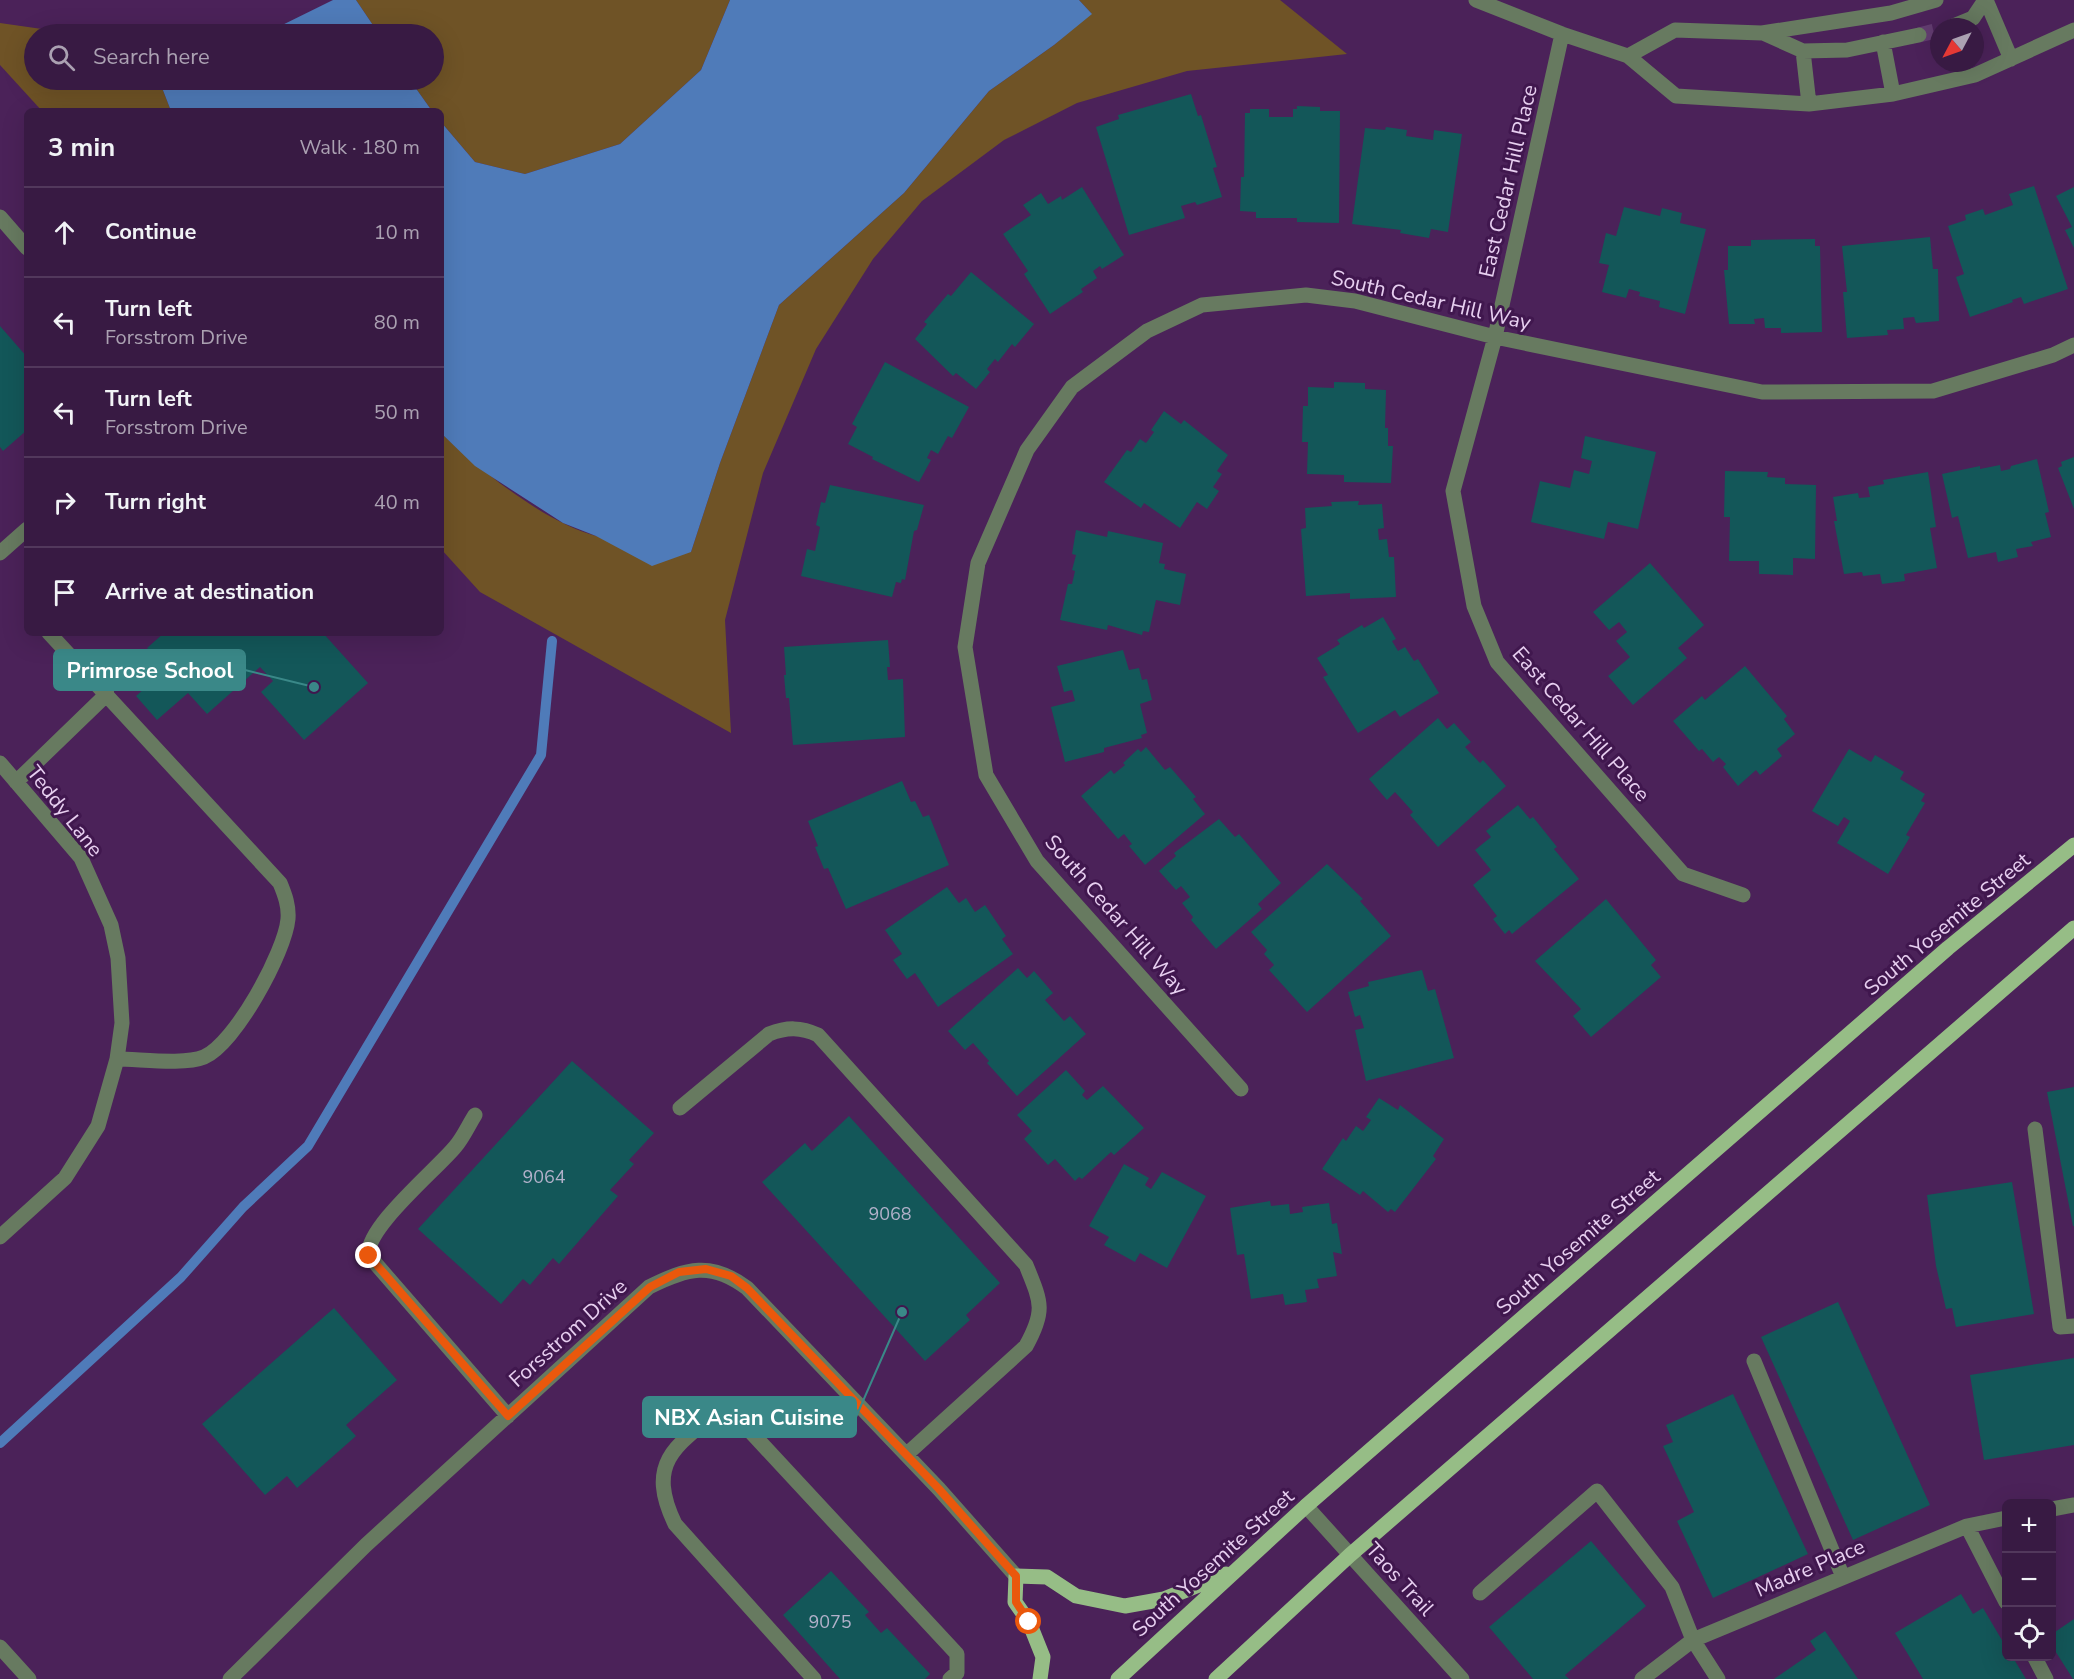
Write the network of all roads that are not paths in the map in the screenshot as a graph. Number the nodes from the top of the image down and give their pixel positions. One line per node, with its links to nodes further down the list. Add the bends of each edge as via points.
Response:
1 (1476, 0): 7 (street)
2 (1936, 0): 6 (street, via 1891,13)
3 (1986, 0): 4 (street); 12 (street)
4 (1973, 18)
5 (2074, 30): 12 (street)
6 (1762, 33): 10 (street); 11 (street, via 1675,30)
7 (1562, 34): 11 (street); 17 (street, East Cedar Hill Place)
8 (1919, 35): 9 (street)
9 (1883, 42): 10 (street, via 1847,50); 13 (street)
10 (1803, 51): 14 (street)
11 (1628, 56): 14 (street, via 1676,96)
12 (2011, 58): 13 (street, via 1975,75)
13 (1893, 94): 14 (street)
14 (1809, 104)
15 (0, 217): 16 (street)
16 (24, 245)
17 (1495, 337): 18 (street, South Cedar Hill Way, via 1762,392 1933,391); 26 (street, East Cedar Hill Place, via 1453,491 1474,606 1497,662 1683,874); 29 (street, South Cedar Hill Way, via 1355,300 1306,295 1202,306 1147,331 1072,387 1027,450 978,563 965,647 986,775 1037,861)
18 (2074, 345)
19 (24, 532): 20 (street)
20 (0, 553)
21 (52, 636): 22 (street)
22 (107, 694): 24 (street); 28 (street, via 280,883 288,921 267,978 222,1046 203,1058)
23 (0, 763): 24 (street, Teddy Lane)
24 (16, 782): 28 (street, Teddy Lane, via 81,858 111,925 118,958 122,1023)
25 (2074, 846): 39 (main road, South Yosemite Street, via 1948,948)
26 (1743, 895)
27 (2074, 928): 43 (main road)
28 (117, 1059): 33 (street, Teddy Lane, via 98,1126 64,1178)
29 (1241, 1089)
30 (680, 1108): 37 (street, via 769,1034 786,1028 807,1030 818,1035 1026,1265 1040,1299 1039,1323 1026,1346)
31 (475, 1115): 36 (street, via 456,1146 378,1230 368,1250 375,1263)
32 (2036, 1129): 34 (street, via 2060,1327)
33 (0, 1237)
34 (2074, 1326)
35 (1754, 1361): 46 (street)
36 (508, 1416): 37 (street, Forsstrom Drive, via 650,1287 679,1272 706,1269 731,1276 747,1288); 53 (street, Forsstrom Drive, via 366,1545)
37 (906, 1454): 45 (street, Forsstrom Drive)
38 (2074, 1505): 40 (street)
39 (1306, 1506): 43 (street, Taos Trail); 44 (main road, South Yosemite Street)
40 (2056, 1508)
41 (2002, 1519): 42 (street, Madre Place)
42 (1967, 1526): 46 (street, Madre Place); 47 (street)
43 (1350, 1554): 58 (main road); 59 (street, Taos Trail)
44 (1235, 1570): 45 (main road, via 1164,1599 1125,1606 1076,1596 1047,1577); 57 (main road, South Yosemite Street)
45 (1016, 1576): 56 (main road, via 1016,1602 1043,1656)
46 (1843, 1576): 49 (street, Madre Place)
47 (2002, 1592)
48 (1480, 1593): 49 (street, via 1596,1491 1672,1587)
49 (1692, 1640): 60 (street, Madre Place); 61 (street)
50 (0, 1647): 52 (street)
51 (2037, 1661): 62 (street)
52 (29, 1679)
53 (230, 1679)
54 (814, 1679): 55 (street, via 675,1524 664,1501 663,1471 667,1458 721,1411 735,1414 957,1654 957,1673)
55 (950, 1679)
56 (1040, 1679)
57 (1118, 1679)
58 (1216, 1679)
59 (1462, 1679)
60 (1642, 1679)
61 (1718, 1679)
62 (2046, 1679)

